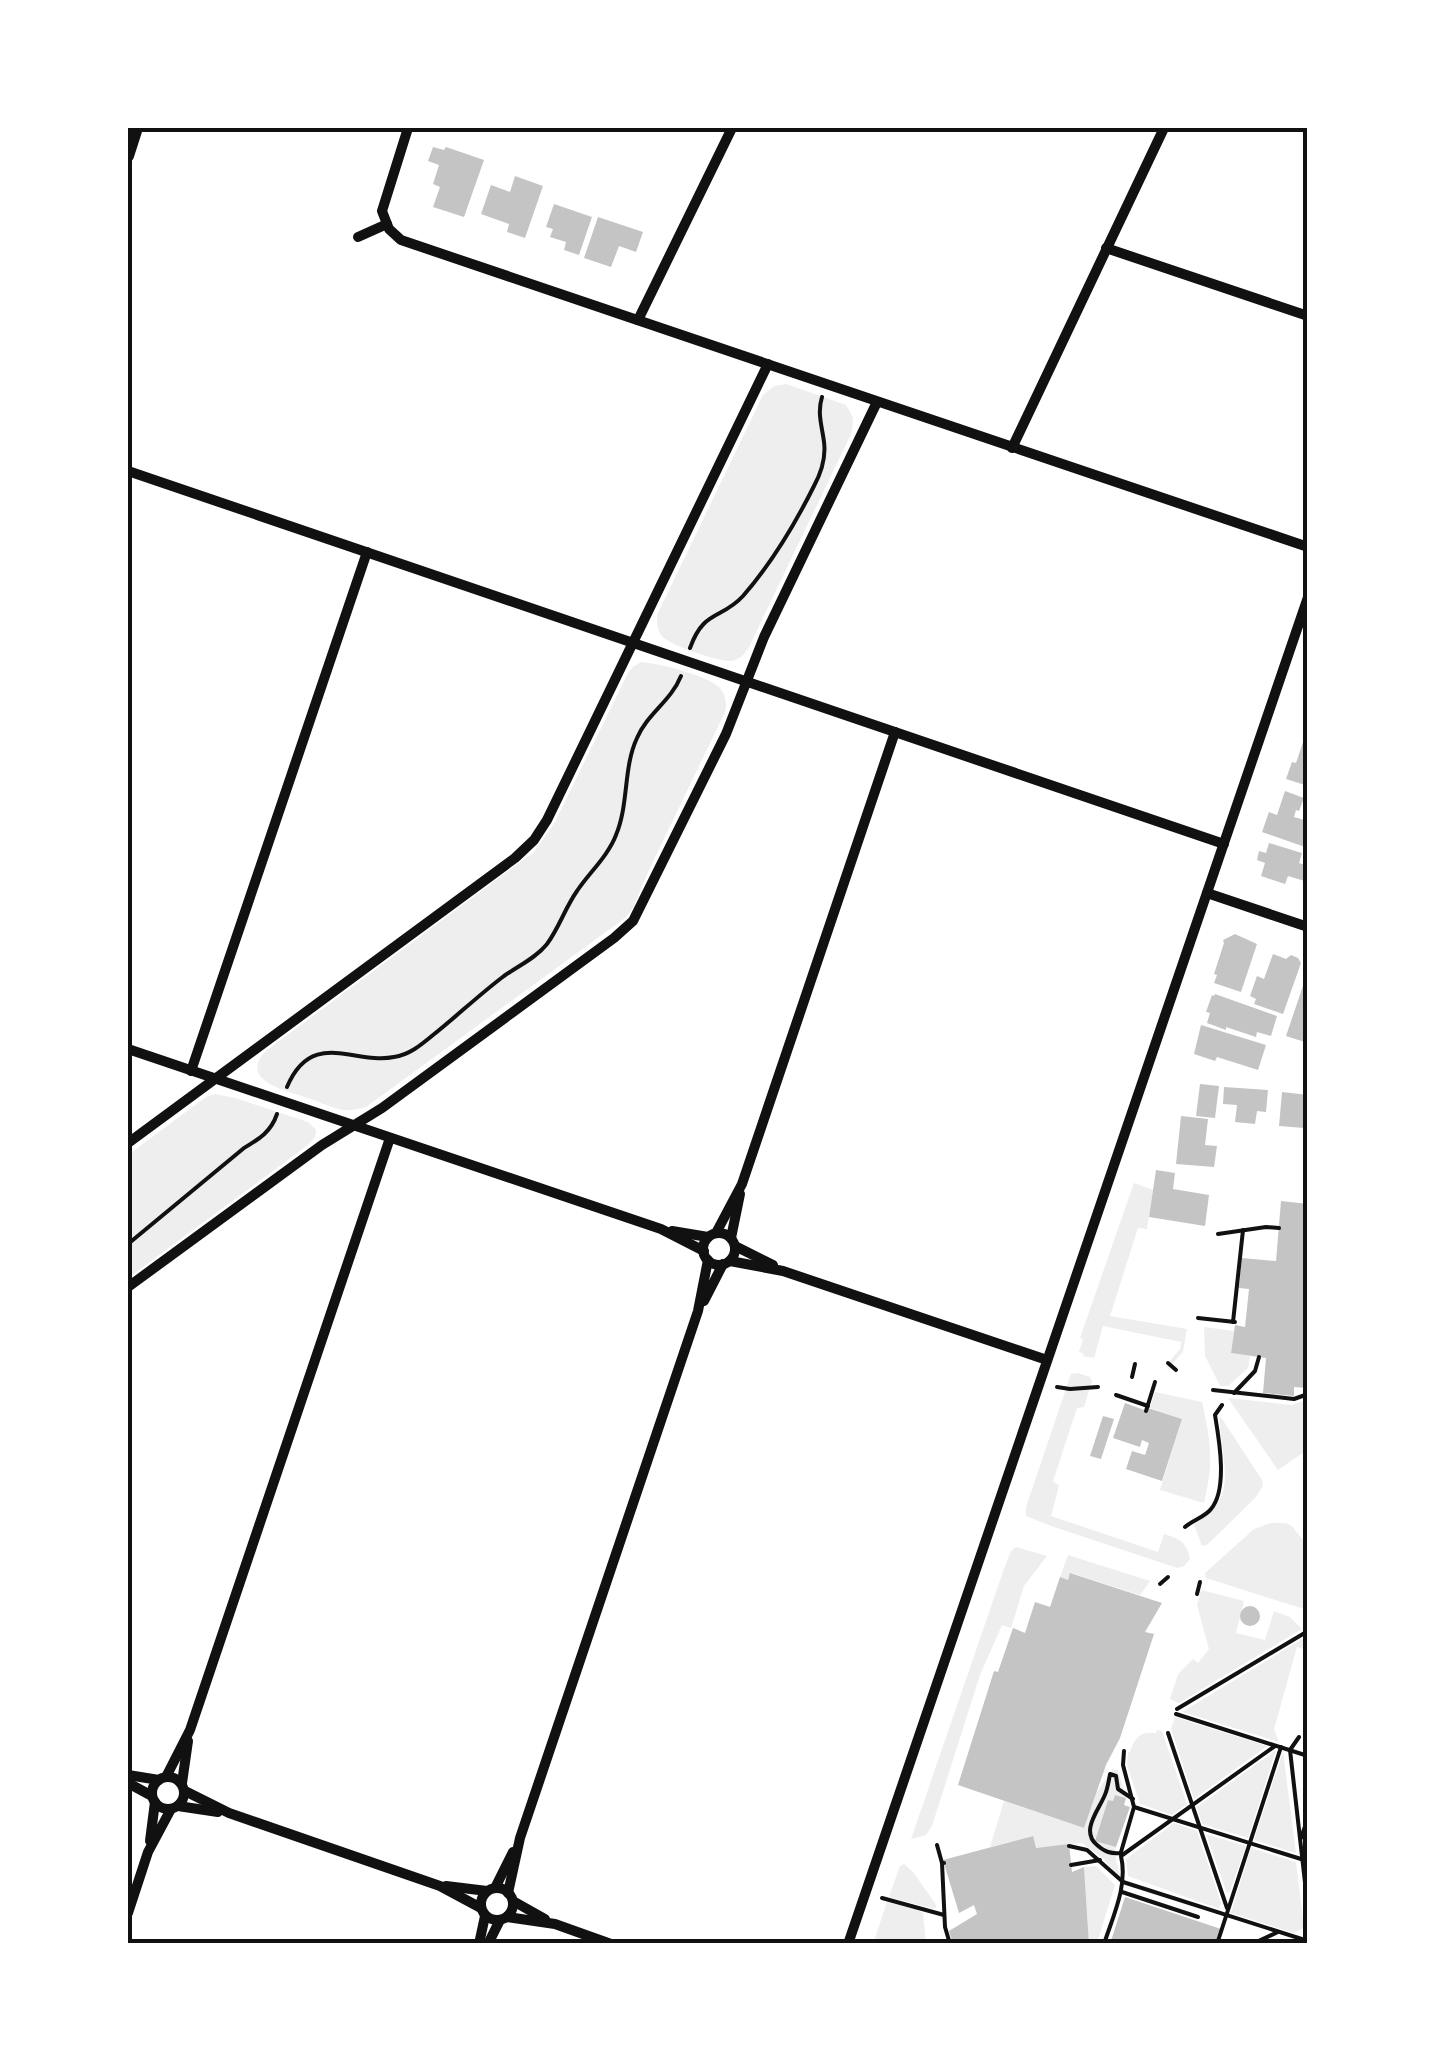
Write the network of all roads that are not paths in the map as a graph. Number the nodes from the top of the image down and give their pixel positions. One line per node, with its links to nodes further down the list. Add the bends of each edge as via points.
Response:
1 (137, 128): 5 (street)
2 (408, 128): 6 (street, via 382,204)
3 (732, 128): 10 (street)
4 (1164, 128): 8 (street)
5 (128, 156)
6 (387, 224): 7 (street); 10 (street, via 408,243)
7 (358, 237)
8 (1106, 248): 9 (street); 13 (street)
9 (1308, 316)
10 (638, 320): 11 (street)
11 (768, 364): 12 (street); 18 (street)
12 (877, 402): 13 (street); 19 (street)
13 (1012, 448): 15 (street)
14 (128, 470): 16 (street)
15 (1308, 547)
16 (367, 552): 18 (street); 25 (street)
17 (1308, 597): 21 (street)
18 (632, 643): 19 (street); 26 (street, via 547,820 526,849)
19 (746, 682): 20 (street); 27 (street, via 633,921)
20 (895, 732): 21 (street); 30 (street)
21 (1224, 844): 22 (street)
22 (1207, 892): 23 (street); 39 (street)
23 (1308, 927)
24 (128, 1049): 25 (street)
25 (191, 1071): 26 (street)
26 (216, 1079): 27 (street); 29 (street)
27 (352, 1125): 28 (street); 37 (street)
28 (390, 1138): 31 (street); 40 (street)
29 (128, 1143)
30 (742, 1184): 32 (street); 33 (street)
31 (662, 1230): 32 (street); 34 (street)
32 (712, 1235): 33 (street); 34 (street)
33 (733, 1242): 35 (street); 36 (street)
34 (706, 1256): 35 (street); 38 (street)
35 (726, 1262): 36 (street); 38 (street)
36 (783, 1270): 39 (street)
37 (128, 1287)
38 (698, 1311): 48 (street)
39 (1047, 1360): 60 (street)
40 (190, 1730): 42 (street); 44 (street)
41 (128, 1775): 42 (street)
42 (162, 1778): 44 (street, via 175,1778); 45 (street)
43 (128, 1783): 45 (street)
44 (183, 1787): 46 (street); 47 (street)
45 (154, 1799): 46 (street, via 162,1808); 49 (street)
46 (175, 1807): 47 (street); 49 (street)
47 (229, 1814): 50 (street)
48 (520, 1838): 51 (street); 52 (street)
49 (148, 1852): 54 (street)
50 (440, 1886): 51 (street); 53 (street)
51 (491, 1890): 52 (street); 53 (street, via 482,1898)
52 (511, 1897): 55 (street); 56 (street)
53 (483, 1912): 55 (street, via 494,1921); 57 (street)
54 (128, 1913)
55 (504, 1919): 56 (street); 58 (street)
56 (555, 1924): 59 (street)
57 (479, 1944)
58 (488, 1944)
59 (611, 1944)
60 (848, 1944)

